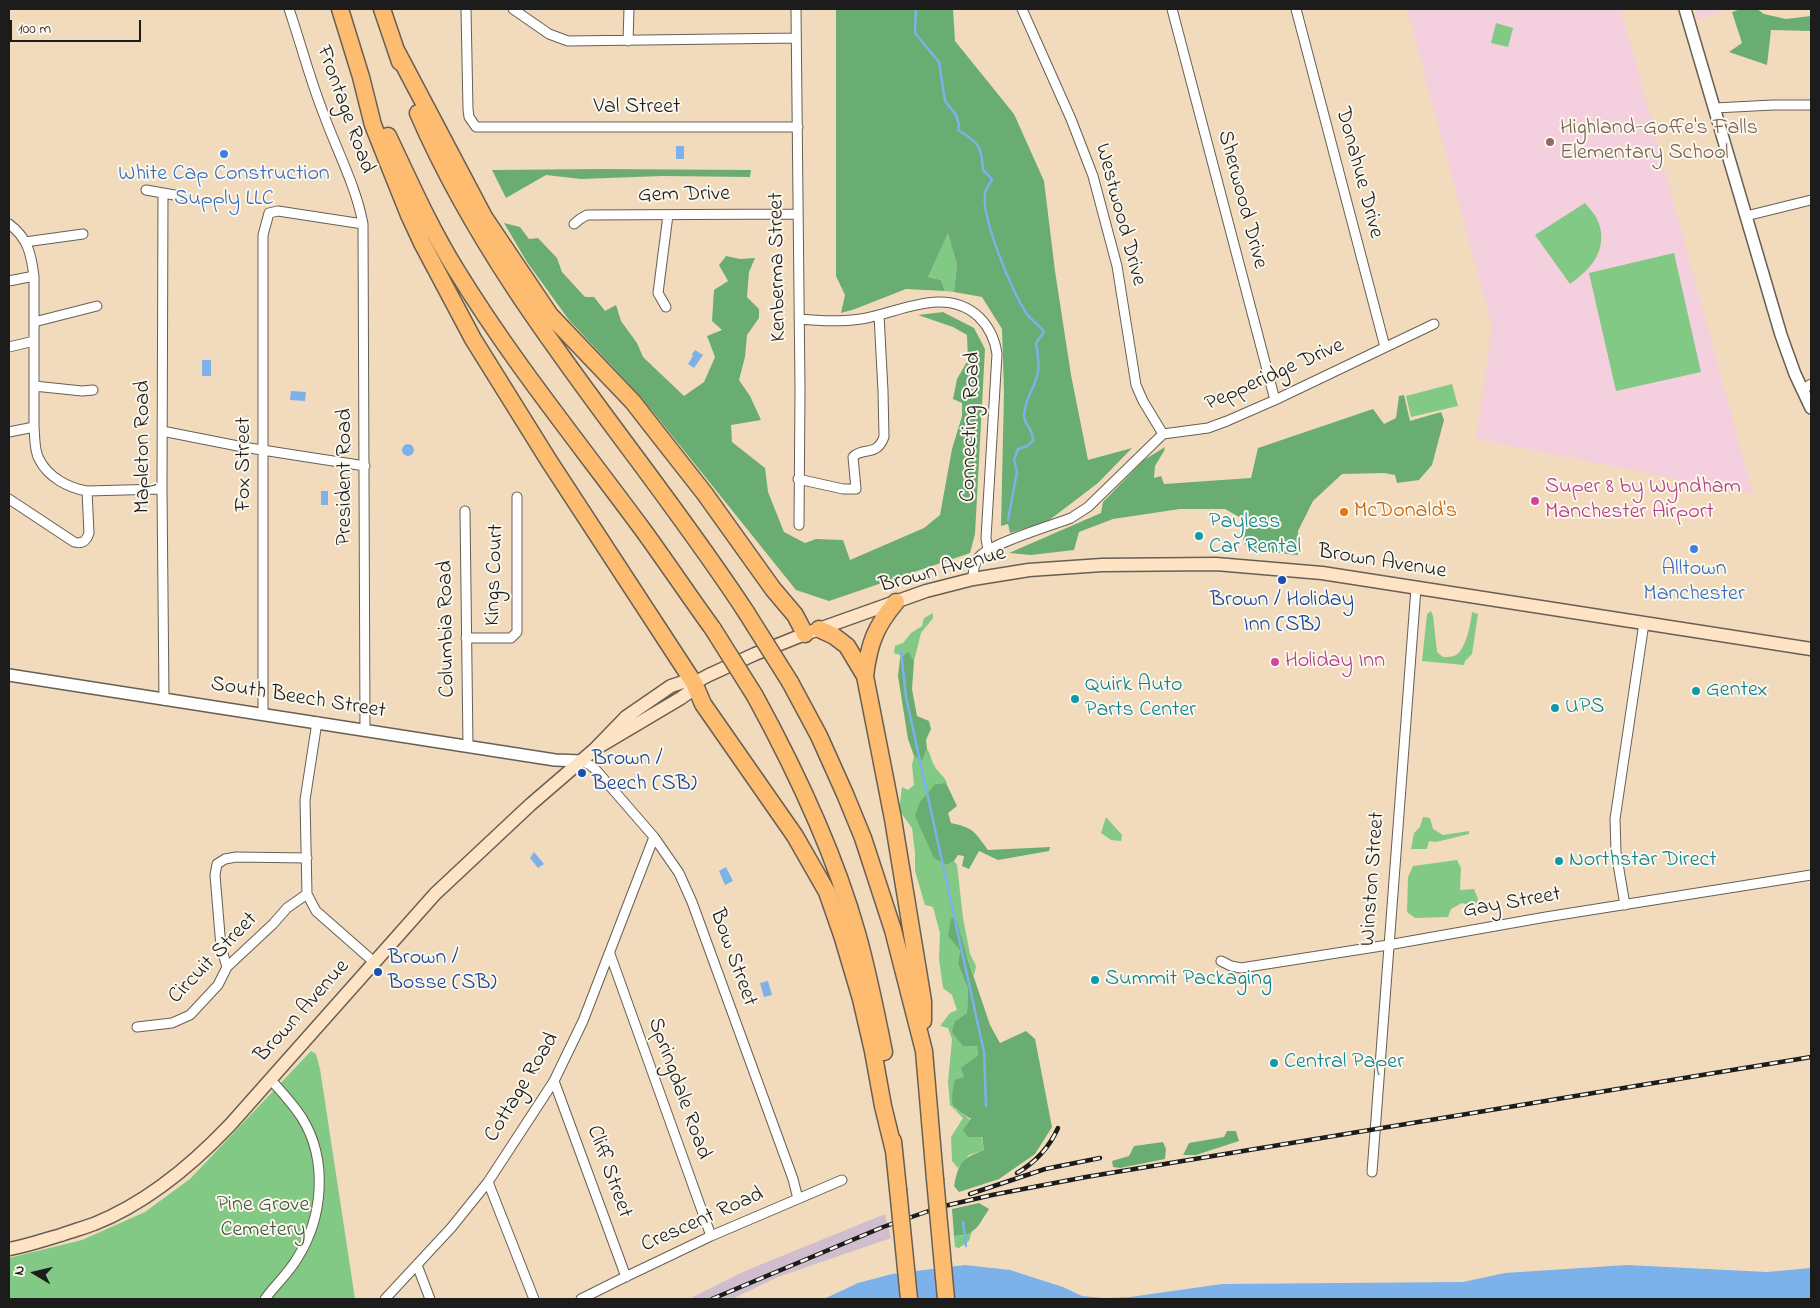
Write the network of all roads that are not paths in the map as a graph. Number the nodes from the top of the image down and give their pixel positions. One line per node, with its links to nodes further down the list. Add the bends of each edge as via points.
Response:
1 (289, 9): 27 (street, Frontage Road)
2 (340, 9): 15 (highway)
3 (382, 9): 14 (highway)
4 (466, 9): 18 (street, Val Street, via 468,109 476,127)
5 (513, 9): 13 (street, via 563,40)
6 (628, 9): 13 (street)
7 (796, 9): 12 (street, Kenberma Street)
8 (1022, 9): 50 (street, Westwood Drive, via 1072,119 1093,176 1117,266 1136,385)
9 (1172, 9): 45 (street, Sherwood Drive)
10 (1296, 9): 41 (street, Donahue Drive)
11 (1685, 9): 17 (street)
12 (796, 38): 13 (street); 18 (street, Kenberma Street)
13 (628, 40)
14 (397, 52): 65 (highway, via 484,217 550,315 633,402 773,589); 88 (highway, bridge, via 406,84 454,189 505,275 558,353 710,557 790,682 819,736 863,838 893,930)
15 (361, 77): 70 (highway, via 373,125 409,215 473,339); 91 (highway, bridge, via 408,180 454,266 523,370 713,629 755,696 800,781 840,882 870,982 885,1056)
16 (1811, 105): 17 (street)
17 (1715, 108): 25 (street)
18 (798, 127): 23 (street, Kenberma Street)
19 (146, 190): 20 (street)
20 (163, 194): 21 (street); 48 (street, Mapleton Road)
21 (180, 196)
22 (1811, 200): 25 (street)
23 (797, 214): 24 (street, Gem Drive); 36 (street, Kenberma Street)
24 (668, 215): 28 (street, Gem Drive, via 587,215); 34 (street, via 658,293)
25 (1746, 216): 43 (street, via 1781,335)
26 (9, 224): 30 (street)
27 (363, 224): 51 (street, Fox Street, via 289,212 269,214 263,234); 52 (street, President Road)
28 (574, 224)
29 (83, 234): 30 (street)
30 (25, 242): 31 (street, via 31,254)
31 (34, 276): 32 (street); 37 (street)
32 (9, 281)
33 (97, 306): 37 (street)
34 (666, 307)
35 (879, 315): 36 (street, Connecting Road, via 840,321); 53 (street, via 884,437 872,451 853,457 856,489); 60 (street, Connecting Road, via 930,302 951,302 975,314 992,335 997,367 986,538)
36 (799, 319): 53 (street, Kenberma Street)
37 (34, 322): 39 (street)
38 (1434, 324): 41 (street, Pepperidge Drive)
39 (34, 341): 40 (street); 42 (street)
40 (9, 347)
41 (1384, 347): 45 (street, Pepperidge Drive)
42 (34, 386): 44 (street); 47 (street)
43 (1807, 387): 46 (street)
44 (93, 390)
45 (1275, 400): 50 (street, Pepperidge Drive, via 1208,428)
46 (1811, 408)
47 (34, 427): 49 (street); 55 (street, via 38,458 59,480)
48 (162, 431): 51 (street); 54 (street, Mapleton Road)
49 (9, 432)
50 (1163, 434): 60 (street, via 1080,513)
51 (263, 449): 52 (street); 72 (street, Fox Street)
52 (365, 466): 74 (street, President Road)
53 (798, 479): 59 (street, Kenberma Street)
54 (162, 489): 55 (street); 71 (street, Mapleton Road)
55 (87, 491): 57 (street, via 89,534 81,543 74,542)
56 (517, 497): 66 (street, Kings Court, via 517,632 511,638)
57 (9, 499)
58 (465, 511): 66 (street, Columbia Road)
59 (799, 525)
60 (988, 550): 61 (street, via 978,557)
61 (973, 579): 62 (main road, Brown Avenue, via 1054,567 1178,563 1282,569); 63 (main road, Brown Avenue)
62 (1416, 588): 64 (main road, Brown Avenue); 82 (street, Winston Street)
63 (896, 602): 65 (main road, Brown Avenue); 69 (highway, via 871,640)
64 (1644, 624): 67 (main road, Brown Avenue); 81 (street, via 1615,819 1615,844)
65 (812, 632): 69 (highway, via 834,636 847,646); 70 (main road, Brown Avenue)
66 (466, 638): 75 (street, Columbia Road)
67 (1811, 649)
68 (9, 674): 71 (street, South Beech Street)
69 (865, 676): 88 (highway, via 923,1001)
70 (694, 683): 76 (main road, Brown Avenue, via 678,684 663,691 626,717); 91 (highway, via 703,704 795,836 828,892 861,1000)
71 (164, 700): 72 (street, South Beech Street)
72 (263, 714): 73 (street, South Beech Street)
73 (316, 722): 74 (street, South Beech Street); 78 (street, via 306,800)
74 (365, 730): 75 (street, South Beech Street)
75 (468, 746): 76 (street, South Beech Street)
76 (581, 761): 77 (street, Bow Street, via 601,775); 85 (main road, Brown Avenue, via 435,894)
77 (654, 837): 83 (street, Cottage Road); 95 (street, Bow Street, via 679,873 692,902 791,1171)
78 (307, 858): 80 (street); 86 (street, via 236,857 216,864 221,948)
79 (1811, 875): 81 (street, Gay Street)
80 (306, 894): 85 (street, via 321,916); 86 (street, Circuit Street, via 287,908)
81 (1625, 905): 82 (street, Gay Street)
82 (1388, 945): 84 (street, Gay Street, via 1241,968); 92 (street, Winston Street)
83 (610, 954): 90 (street, Cottage Road); 96 (street, Springdale Road)
84 (1221, 961)
85 (374, 962): 89 (main road, Brown Avenue)
86 (227, 967): 87 (street, Circuit Street, via 218,985 190,1015 172,1023)
87 (137, 1027)
88 (924, 1051): 106 (highway, bridge)
89 (270, 1079): 97 (main road, Brown Avenue, via 205,1151 143,1198 94,1224); 100 (street, via 302,1118 317,1160 319,1192 307,1241 297,1259)
90 (554, 1081): 94 (street, Cottage Road); 99 (street, Cliff Street)
91 (894, 1151): 105 (highway, bridge)
92 (1372, 1172)
93 (842, 1180): 95 (street, Crescent Road)
94 (488, 1182): 98 (street, Cottage Road); 103 (street)
95 (798, 1199): 96 (street, Crescent Road)
96 (711, 1236): 99 (street, Crescent Road)
97 (9, 1249)
98 (417, 1264): 101 (street, Cottage Road); 102 (street)
99 (626, 1276): 104 (street, Crescent Road)
100 (264, 1299)
101 (385, 1299)
102 (430, 1299)
103 (534, 1299)
104 (581, 1299)
105 (909, 1299)
106 (946, 1299)

